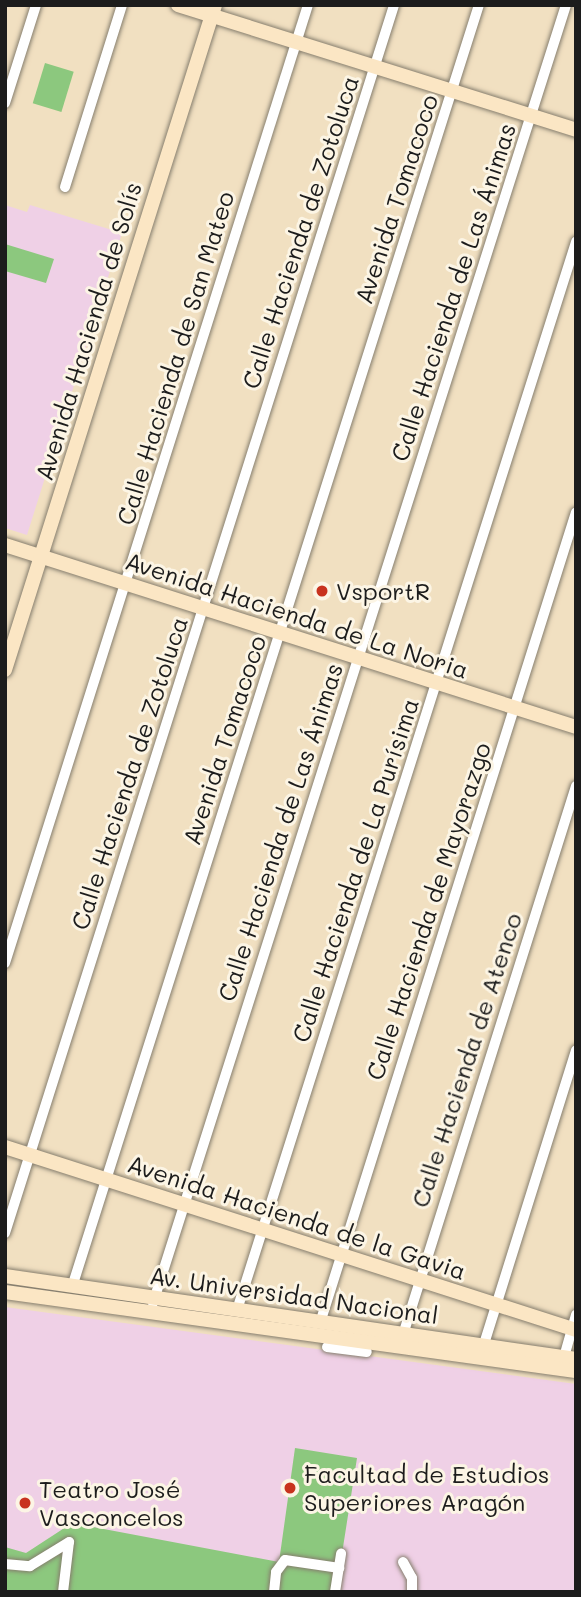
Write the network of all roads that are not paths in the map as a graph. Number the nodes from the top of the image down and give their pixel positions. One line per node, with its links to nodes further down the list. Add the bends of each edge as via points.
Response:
1 (36, 5): 12 (street)
2 (122, 5): 15 (street)
3 (178, 5): 8 (street)
4 (307, 5): 9 (street, Calle Hacienda de San Mateo)
5 (394, 5): 10 (street, Calle Hacienda de Zotoluca)
6 (479, 5): 11 (street, Avenida Tomacoco)
7 (566, 5): 13 (street, Calle Hacienda de Las Ánimas)
8 (213, 10): 9 (street); 19 (street, Avenida Hacienda de Solís)
9 (296, 43): 10 (street); 20 (street, Calle Hacienda de San Mateo)
10 (375, 67): 11 (street); 21 (street, Calle Hacienda de Zotoluca)
11 (452, 92): 13 (street); 22 (street, Avenida Tomacoco)
12 (5, 103)
13 (531, 116): 14 (street); 23 (street, Calle Hacienda de Las Ánimas)
14 (576, 131)
15 (65, 187)
16 (576, 242): 25 (street, Calle Hacienda de La Purísima)
17 (576, 512): 26 (street, Calle Hacienda de Mayorazgo)
18 (5, 545): 19 (street, Avenida Hacienda de La Noria)
19 (41, 557): 20 (street, Avenida Hacienda de La Noria); 24 (street, Avenida Hacienda de Solís)
20 (126, 584): 21 (street, Avenida Hacienda de La Noria); 29 (street, Calle Hacienda de San Mateo)
21 (203, 608): 22 (street, Avenida Hacienda de La Noria); 32 (street, Calle Hacienda de Zotoluca)
22 (280, 633): 23 (street, Avenida Hacienda de La Noria); 33 (street, Avenida Tomacoco)
23 (358, 658): 25 (street, Avenida Hacienda de La Noria); 34 (street, Calle Hacienda de Las Ánimas)
24 (5, 670)
25 (437, 683): 26 (street, Avenida Hacienda de La Noria); 35 (street, Calle Hacienda de La Purísima)
26 (514, 707): 27 (street, Avenida Hacienda de La Noria); 37 (street, Calle Hacienda de Mayorazgo)
27 (576, 727)
28 (576, 786): 39 (street, Calle Hacienda de Atenco)
29 (5, 963)
30 (576, 1050): 42 (street)
31 (5, 1147): 32 (street, Avenida Hacienda de la Gavia)
32 (30, 1155): 33 (street, Avenida Hacienda de la Gavia); 36 (street, Calle Hacienda de Zotoluca)
33 (106, 1180): 34 (street, Avenida Hacienda de la Gavia); 40 (street, Avenida Tomacoco)
34 (183, 1204): 35 (street, Avenida Hacienda de la Gavia); 43 (street, Calle Hacienda de Las Ánimas)
35 (261, 1229): 37 (street, Avenida Hacienda de la Gavia); 44 (street, Calle Hacienda de La Purísima)
36 (5, 1233)
37 (341, 1255): 39 (street, Avenida Hacienda de la Gavia); 45 (street, Calle Hacienda de Mayorazgo)
38 (5, 1276): 40 (street, Av. Universidad Nacional)
39 (418, 1280): 42 (street, Avenida Hacienda de la Gavia); 47 (street, Calle Hacienda de Atenco)
40 (72, 1287): 43 (street, Av. Universidad Nacional)
41 (5, 1292): 43 (street, Av. Universidad Nacional)
42 (495, 1304): 46 (street, Avenida Hacienda de la Gavia); 48 (street)
43 (153, 1305): 44 (street, Av. Universidad Nacional); 47 (street, Av. Universidad Nacional)
44 (237, 1310): 45 (street, Av. Universidad Nacional)
45 (320, 1323): 47 (street, Av. Universidad Nacional)
46 (574, 1325): 51 (street)
47 (401, 1341): 48 (street, Av. Universidad Nacional); 52 (street, Av. Universidad Nacional)
48 (484, 1345): 51 (street, Av. Universidad Nacional)
49 (327, 1347): 50 (street)
50 (366, 1352)
51 (570, 1358)
52 (576, 1371)
53 (341, 1553): 56 (street)
54 (403, 1562): 60 (street, via 412,1578)
55 (5, 1564): 57 (street, via 30,1566 69,1542)
56 (339, 1568): 58 (street, via 285,1560 276,1572); 59 (street)
57 (63, 1592)
58 (274, 1592)
59 (335, 1592)
60 (412, 1592)

